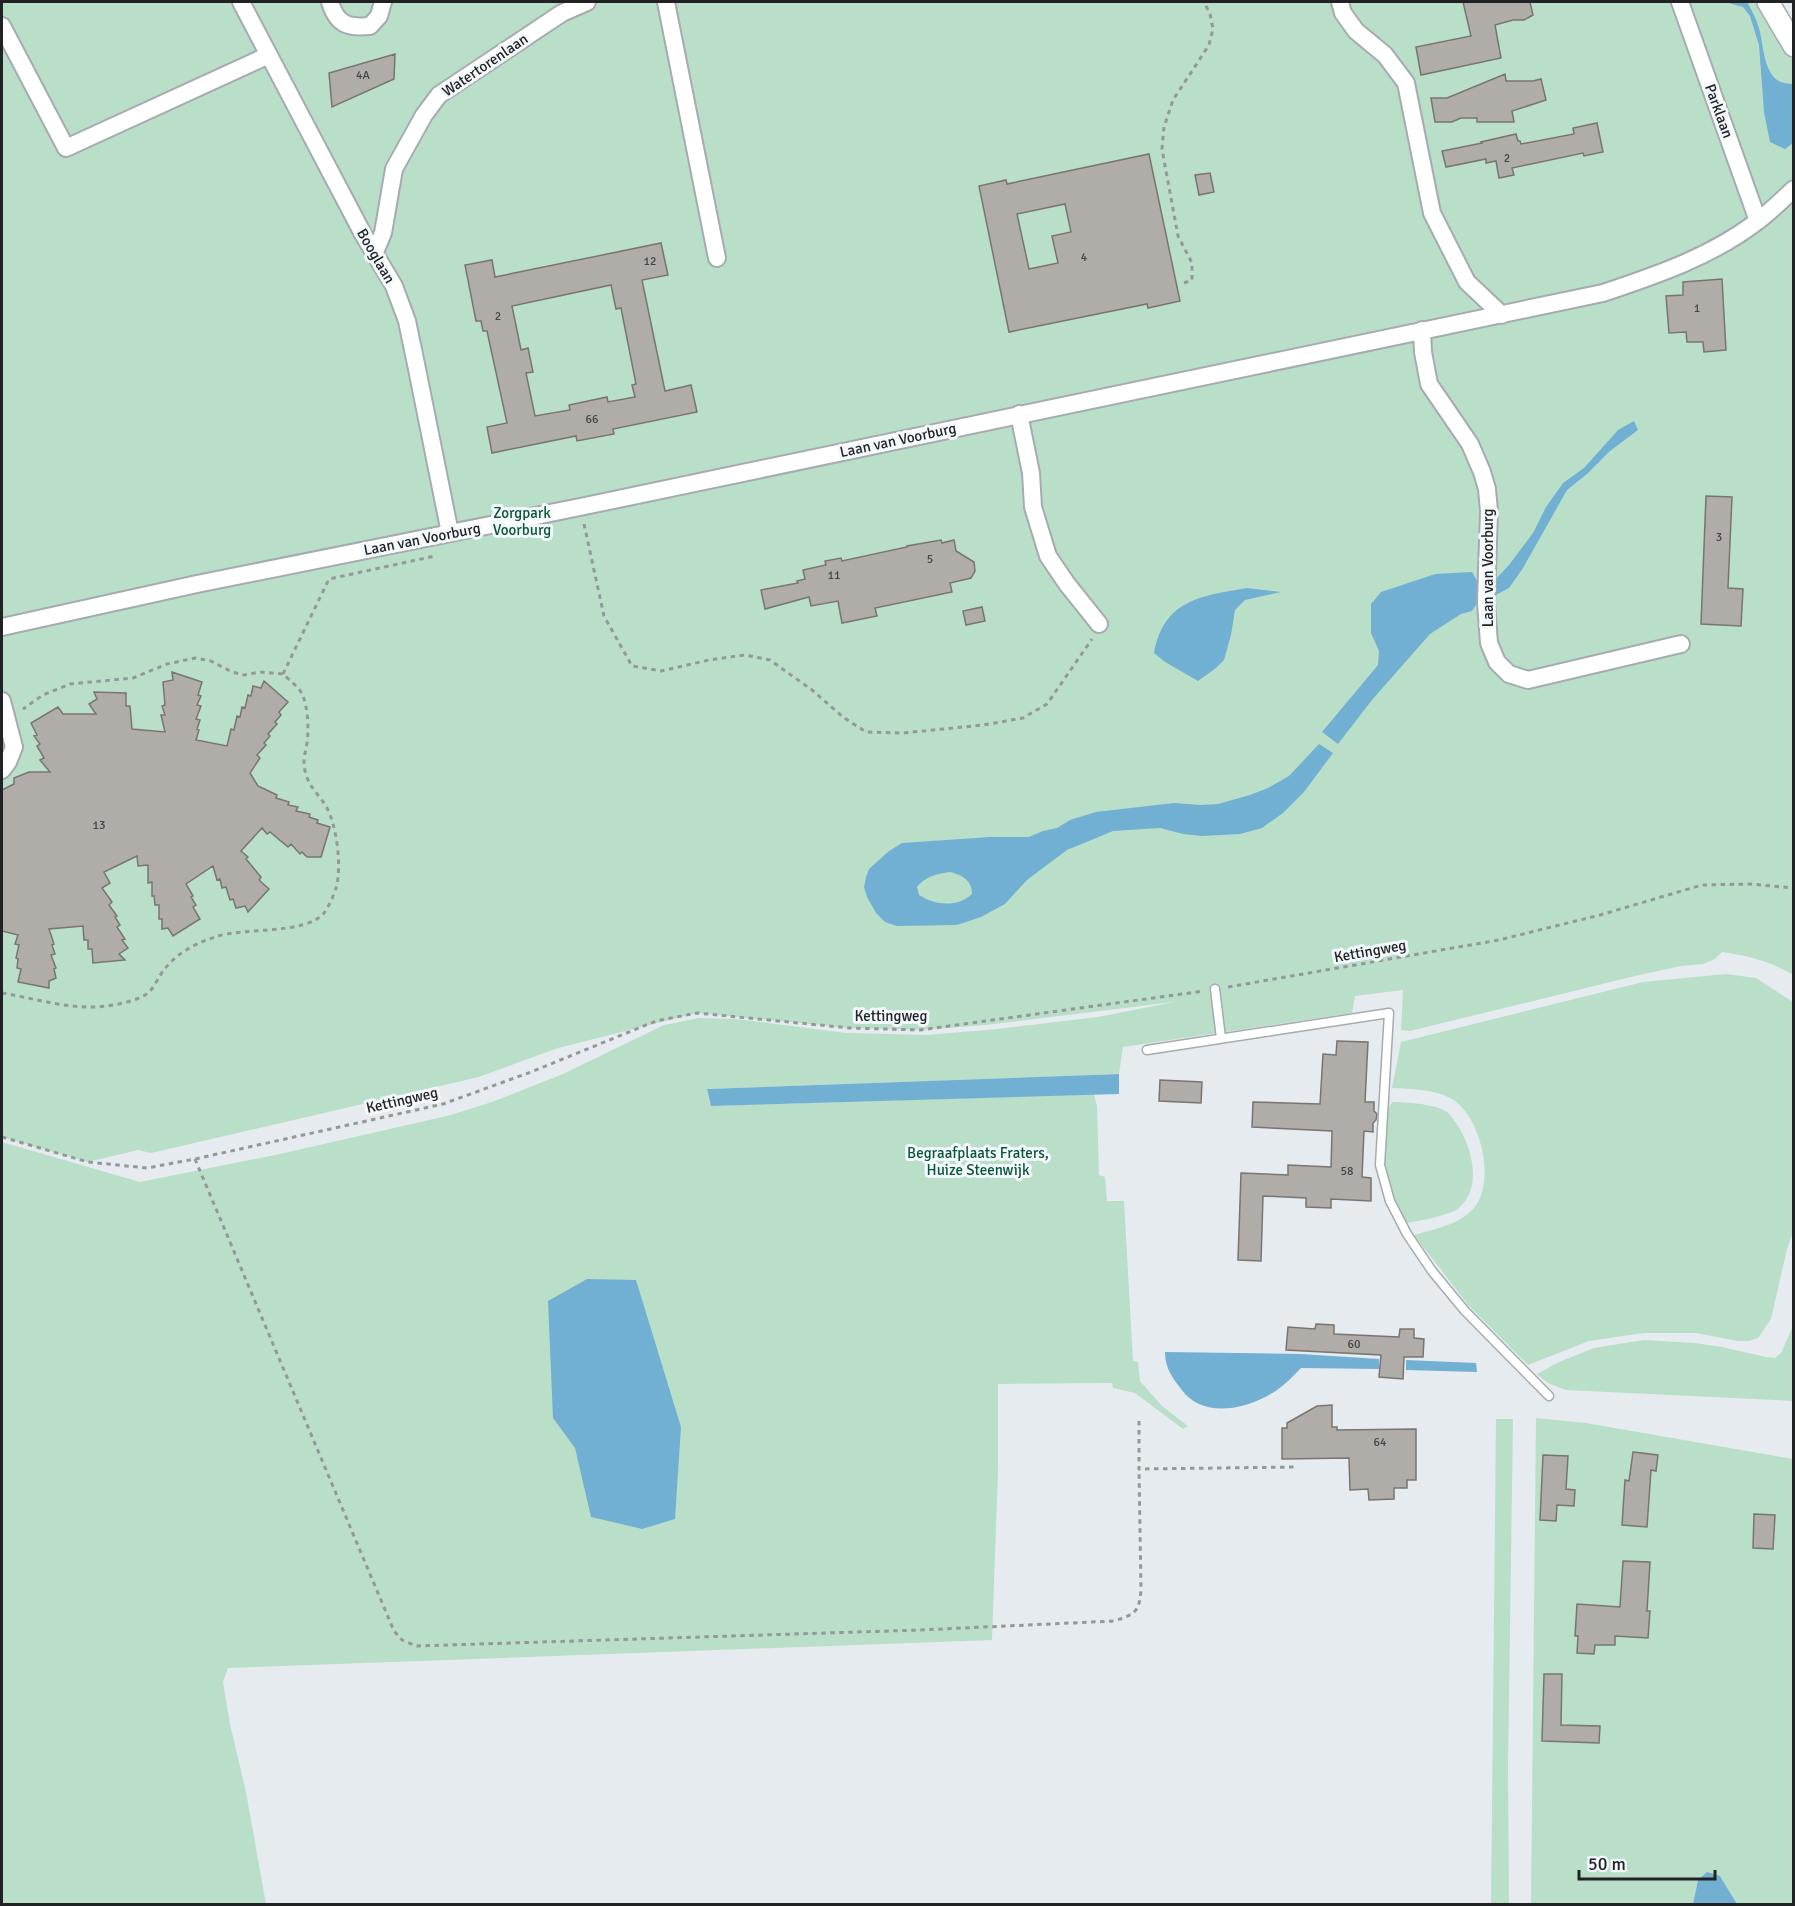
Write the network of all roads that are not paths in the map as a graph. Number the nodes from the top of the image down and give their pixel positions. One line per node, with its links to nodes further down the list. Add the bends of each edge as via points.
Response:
1 (241, 2): 11 (street, Booglaan)
2 (330, 2): 3 (street, via 339,20 352,28 370,26 379,16)
3 (383, 2)
4 (587, 2): 14 (street, Watertorenlaan, via 562,13 439,95 394,169 383,232)
5 (666, 2): 15 (street)
6 (1340, 2): 16 (street, via 1356,31 1385,55 1406,83 1432,213 1467,282)
7 (1680, 2): 13 (street, Parklaan)
8 (1768, 2): 10 (street)
9 (2, 26): 11 (street, via 66,148)
10 (1794, 46)
11 (269, 55): 14 (street, Booglaan)
12 (1794, 189): 13 (street, Laan van Voorburg)
13 (1758, 221): 16 (street, Laan van Voorburg, via 1707,253 1665,272 1603,293)
14 (375, 252): 19 (street, Booglaan, via 394,286 406,321)
15 (717, 258)
16 (1502, 315): 17 (street, Laan van Voorburg)
17 (1422, 330): 18 (street, Laan van Voorburg); 22 (street, Laan van Voorburg, via 1429,384 1470,444 1487,489 1486,603 1489,643 1497,662 1509,674 1528,680)
18 (1019, 414): 19 (street, Laan van Voorburg); 20 (street, via 1031,473 1033,507 1048,556)
19 (450, 533): 21 (street, Laan van Voorburg)
20 (1100, 624)
21 (2, 627)
22 (1681, 644)
23 (2, 701): 24 (street, via 14,747)
24 (2, 770)
25 (1215, 989): 26 (lane)
26 (1221, 1038): 27 (lane); 28 (lane, via 1389,1013 1380,1165 1390,1201 1432,1271 1465,1311)
27 (1147, 1050)
28 (1549, 1396)

